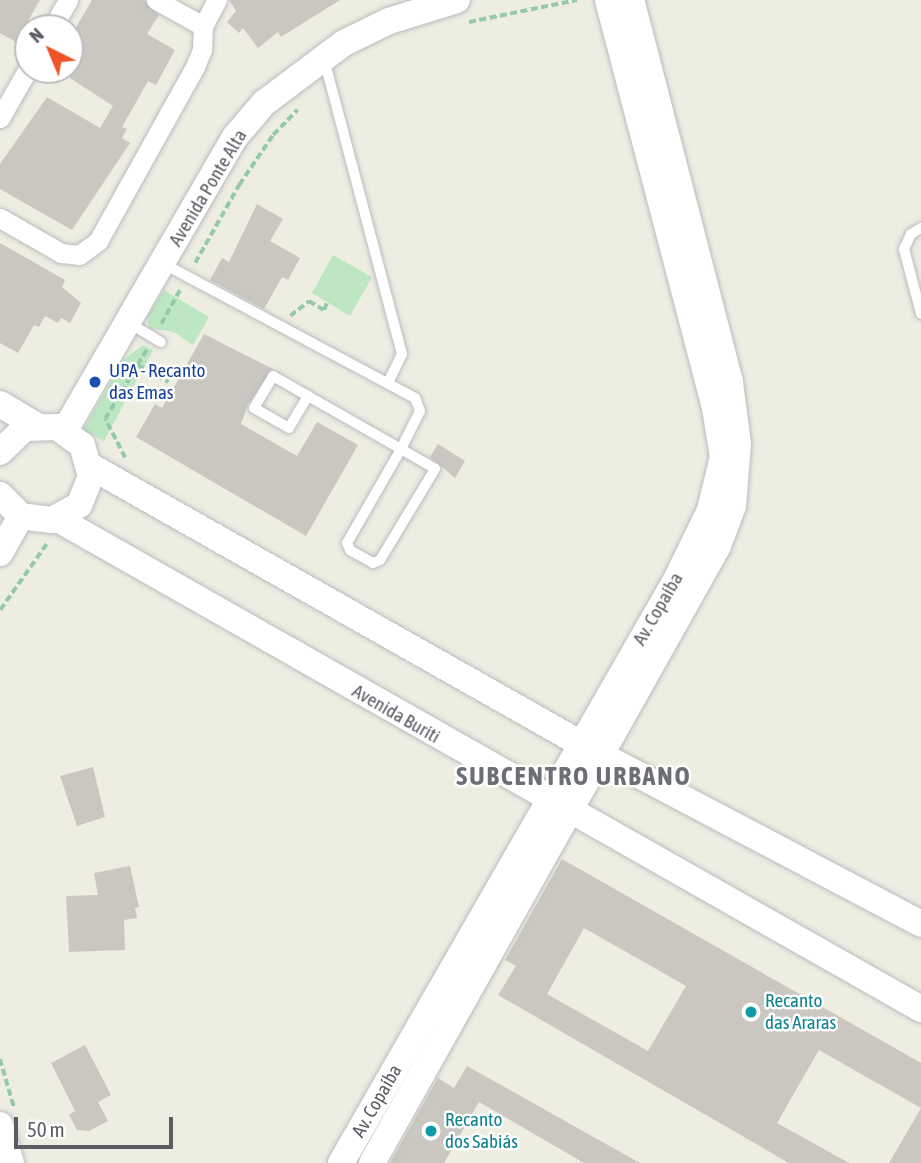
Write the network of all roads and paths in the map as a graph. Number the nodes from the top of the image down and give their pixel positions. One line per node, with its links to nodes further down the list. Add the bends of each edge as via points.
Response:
1 (156, 0): 7 (street)
2 (217, 0): 7 (street)
3 (577, 0): 6 (path)
4 (608, 0): 35 (street, Av. Copaíba, via 715,408 723,457 705,522)
5 (631, 0): 35 (street, Av. Copaíba, via 730,382 738,481 719,546)
6 (458, 12): 8 (street, Avenida Ponte Alta, via 389,21)
7 (202, 26): 12 (street, via 202,50 195,67 98,241 72,256)
8 (323, 55): 9 (lane); 14 (street, Avenida Ponte Alta, via 264,103 235,137)
9 (330, 81): 15 (path, via 273,135); 21 (lane, via 402,354)
10 (19, 84): 11 (street)
11 (0, 118)
12 (0, 218)
13 (921, 229): 16 (lane, via 911,234 904,249)
14 (163, 264): 15 (lane); 17 (street, Avenida Ponte Alta)
15 (187, 277): 18 (path); 21 (lane)
16 (921, 314)
17 (129, 323): 18 (lane); 25 (street, Avenida Ponte Alta)
18 (157, 340): 19 (path)
19 (138, 365): 20 (path); 29 (path, via 105,419 128,462)
20 (169, 382)
21 (388, 383): 26 (lane, via 419,404 418,418)
22 (307, 396): 22 (lane, via 289,428 254,408 273,376); 26 (lane)
23 (0, 404): 24 (street)
24 (37, 426): 25 (street); 27 (street, via 11,437)
25 (65, 430): 28 (street, via 82,445)
26 (401, 449): 26 (lane, via 347,543 350,550 373,563 380,560 435,469)
27 (0, 452)
28 (90, 466): 29 (street); 32 (street, via 87,491)
29 (117, 482): 35 (street)
30 (0, 495): 31 (street)
31 (21, 516): 32 (street, Avenida Buriti); 33 (street)
32 (65, 523): 34 (path); 36 (street, Avenida Buriti)
33 (0, 553)
34 (0, 610)
35 (590, 749): 36 (street, Av. Copaíba); 37 (street)
36 (558, 806): 38 (street, Avenida Buriti); 41 (street, Av. Copaíba); 42 (street, Av. Copaíba)
37 (921, 924)
38 (921, 1009)
39 (0, 1125): 40 (street)
40 (11, 1163)
41 (341, 1163)
42 (372, 1163)

